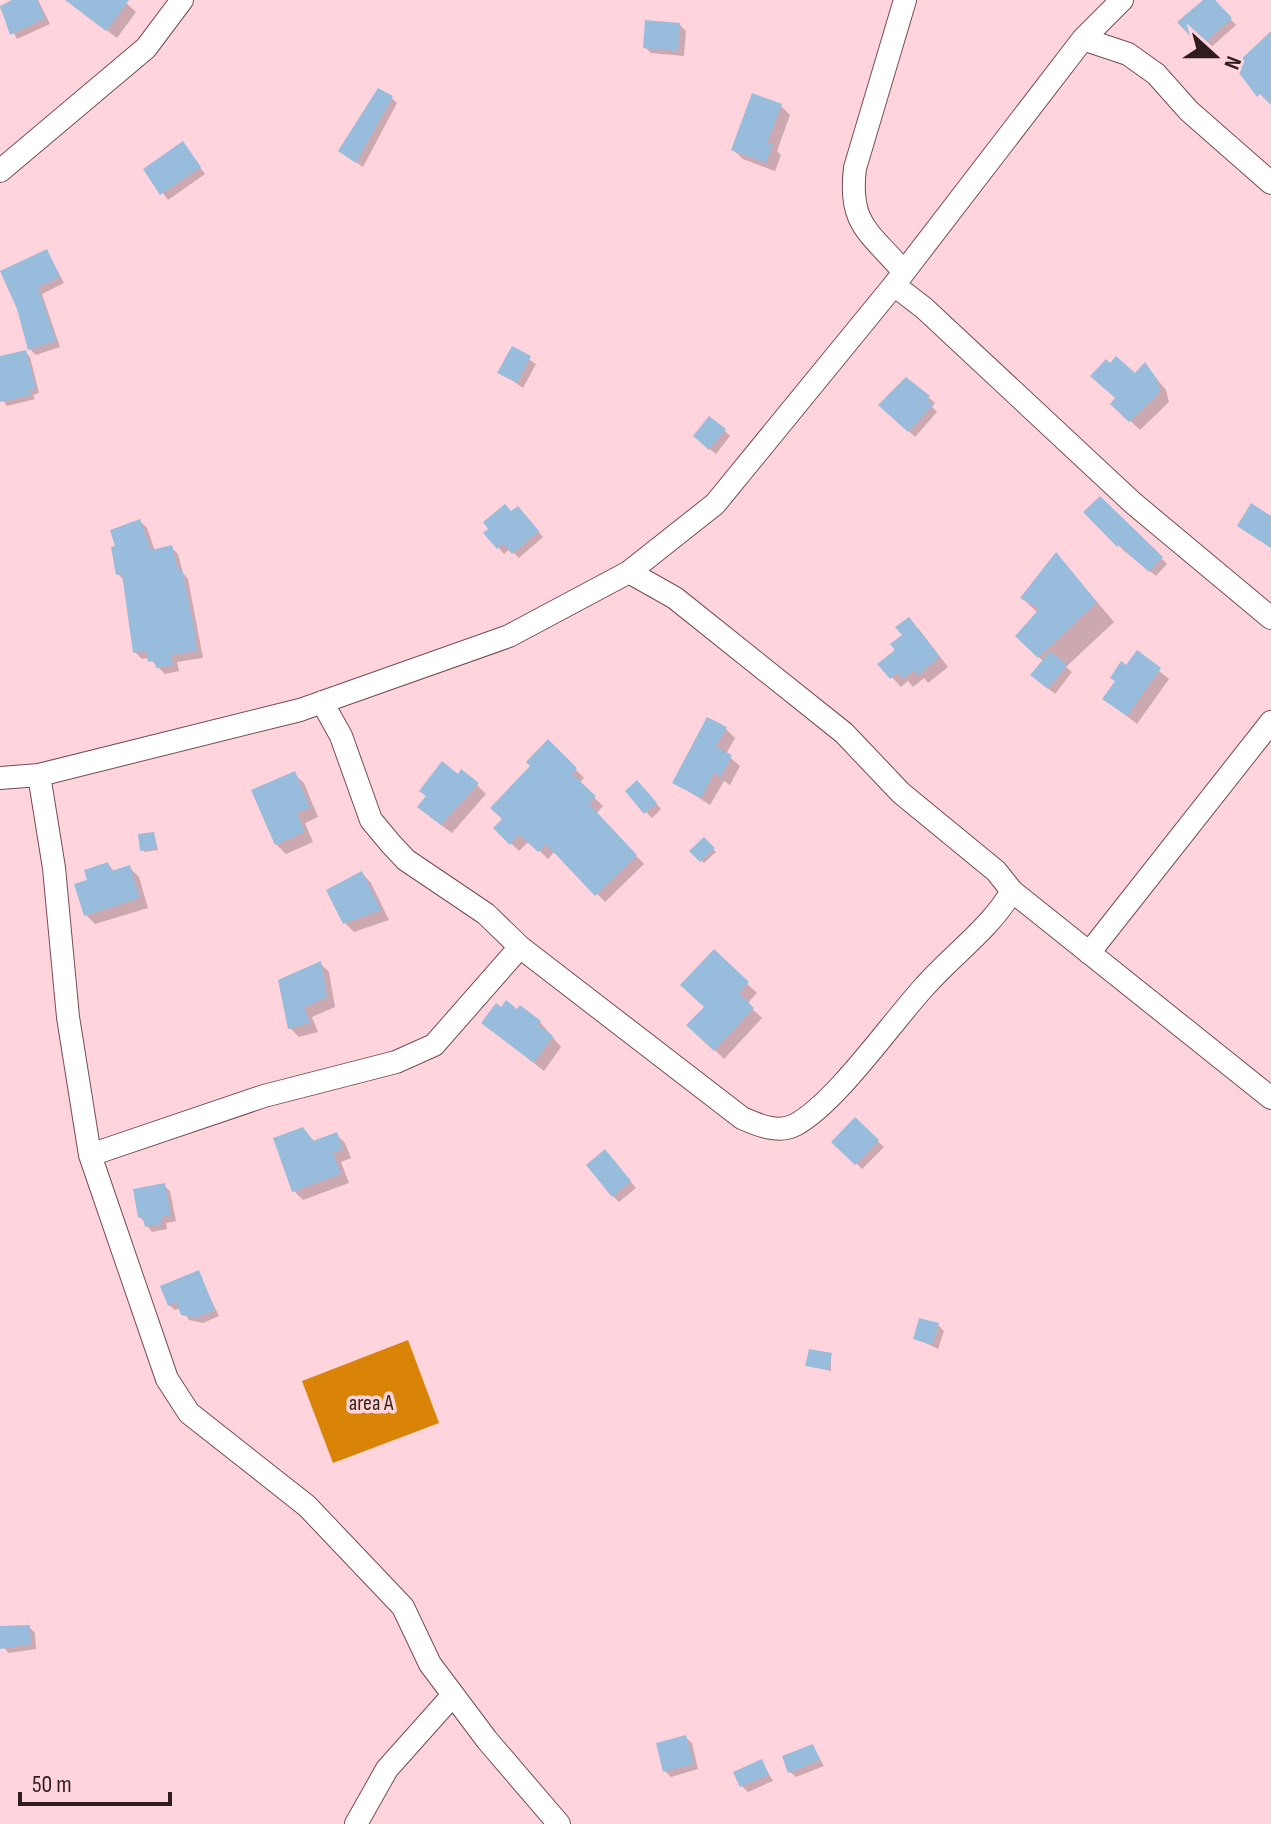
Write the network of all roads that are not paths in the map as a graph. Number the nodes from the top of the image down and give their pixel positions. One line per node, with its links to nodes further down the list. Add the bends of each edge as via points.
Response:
1 (182, 0): 5 (street, via 146,48)
2 (905, 0): 7 (street, via 852,192 859,222)
3 (1122, 0): 4 (street)
4 (1083, 39): 6 (street, via 1128,54 1156,74 1189,111); 7 (street)
5 (0, 171)
6 (1271, 183)
7 (899, 278): 8 (street, via 715,504); 9 (street, via 924,308 1133,503)
8 (629, 572): 10 (street, via 509,636); 14 (street, via 675,598 844,733 901,793 996,871)
9 (1271, 618)
10 (322, 702): 12 (street); 15 (street, via 341,736 371,820 406,860 486,914)
11 (1271, 722): 16 (street)
12 (39, 775): 13 (street); 18 (street)
13 (0, 778)
14 (1012, 891): 15 (street, via 992,922 926,984 837,1088 791,1127 765,1128 742,1118); 16 (street)
15 (520, 947): 18 (street, via 434,1045 396,1062 264,1096)
16 (1089, 953): 17 (street)
17 (1271, 1098)
18 (90, 1155): 19 (street, via 174,1391 189,1413 307,1506 403,1607 430,1664)
19 (453, 1695): 20 (street, via 387,1769); 21 (street)
20 (356, 1824)
21 (559, 1824)

